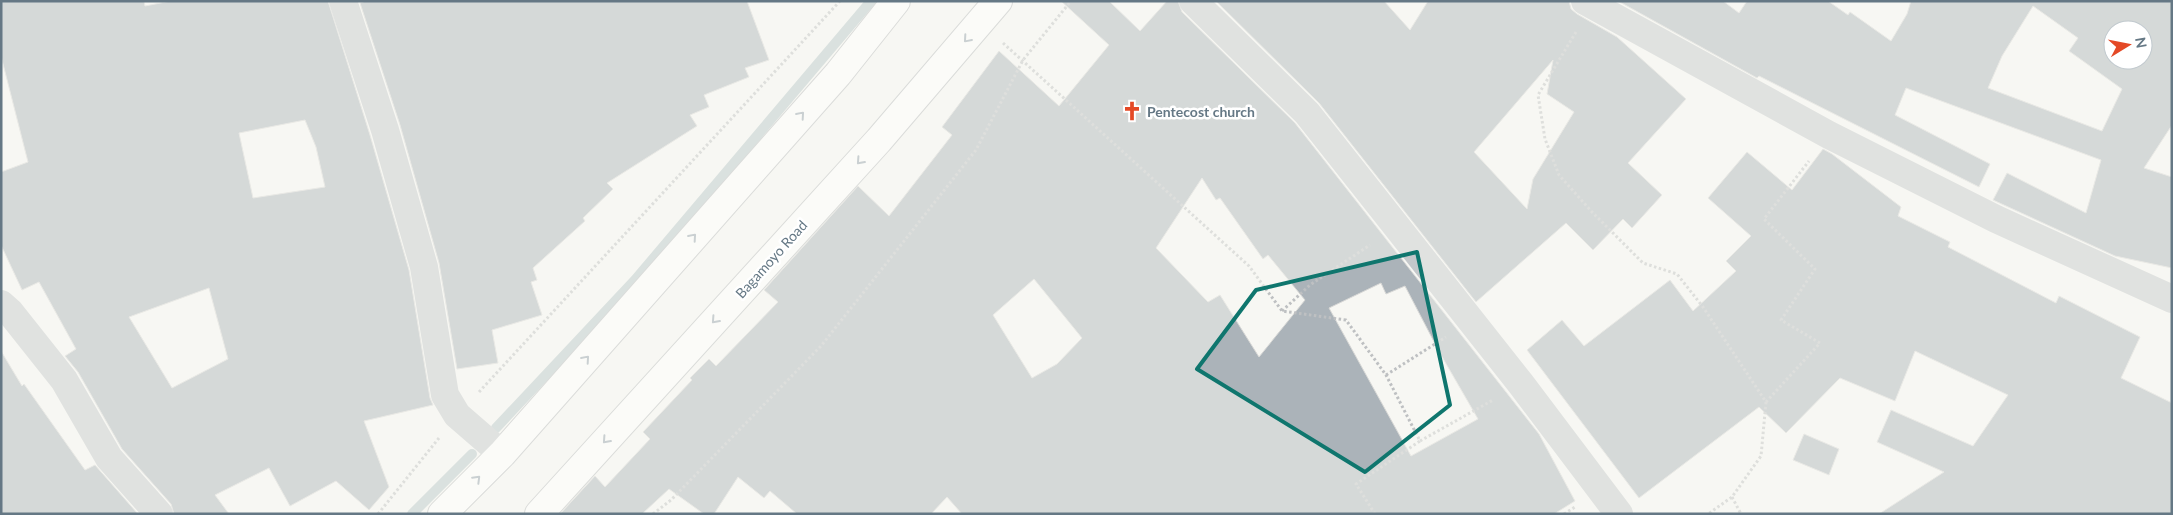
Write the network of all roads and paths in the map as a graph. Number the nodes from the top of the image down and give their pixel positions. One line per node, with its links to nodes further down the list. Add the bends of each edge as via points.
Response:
1 (344, 1): 19 (street, via 424,267 445,395)
2 (840, 1): 19 (path)
3 (896, 1): 21 (highway, one-way to 3, via 838,74)
4 (998, 1): 8 (highway, Bagamoyo Road)
5 (1071, 1): 9 (path)
6 (1193, 1): 11 (street, via 1307,113)
7 (1588, 3): 10 (street); 18 (path, via 1538,95 1545,139 1559,175 1643,263 1677,274 1703,307)
8 (980, 22): 9 (path); 26 (highway, Bagamoyo Road, one-way to 26, via 879,140)
9 (1023, 60): 14 (path, via 1249,266); 27 (path, via 976,150 821,346 671,500)
10 (1829, 135): 12 (street, via 1996,219); 18 (path, via 1764,219 1815,269 1781,320 1820,343)
11 (1397, 226): 14 (path, via 1310,285); 15 (street)
12 (2172, 299)
13 (1, 304): 23 (street, via 64,380 109,458)
14 (1282, 311): 16 (path, via 1346,320)
15 (1471, 320): 16 (path); 17 (street)
16 (1386, 375): 20 (path)
17 (1522, 384): 20 (path); 29 (street)
18 (1766, 402): 22 (path, via 1761,456)
19 (458, 415): 21 (street); 24 (path)
20 (1420, 441): 28 (path, via 1356,484)
21 (502, 454): 25 (highway, one-way to 21)
22 (1732, 497): 30 (path); 31 (path)
23 (158, 514)
24 (378, 514)
25 (442, 514)
26 (539, 514)
27 (653, 514)
28 (1375, 514)
29 (1619, 514)
30 (1708, 514)
31 (1741, 514)

